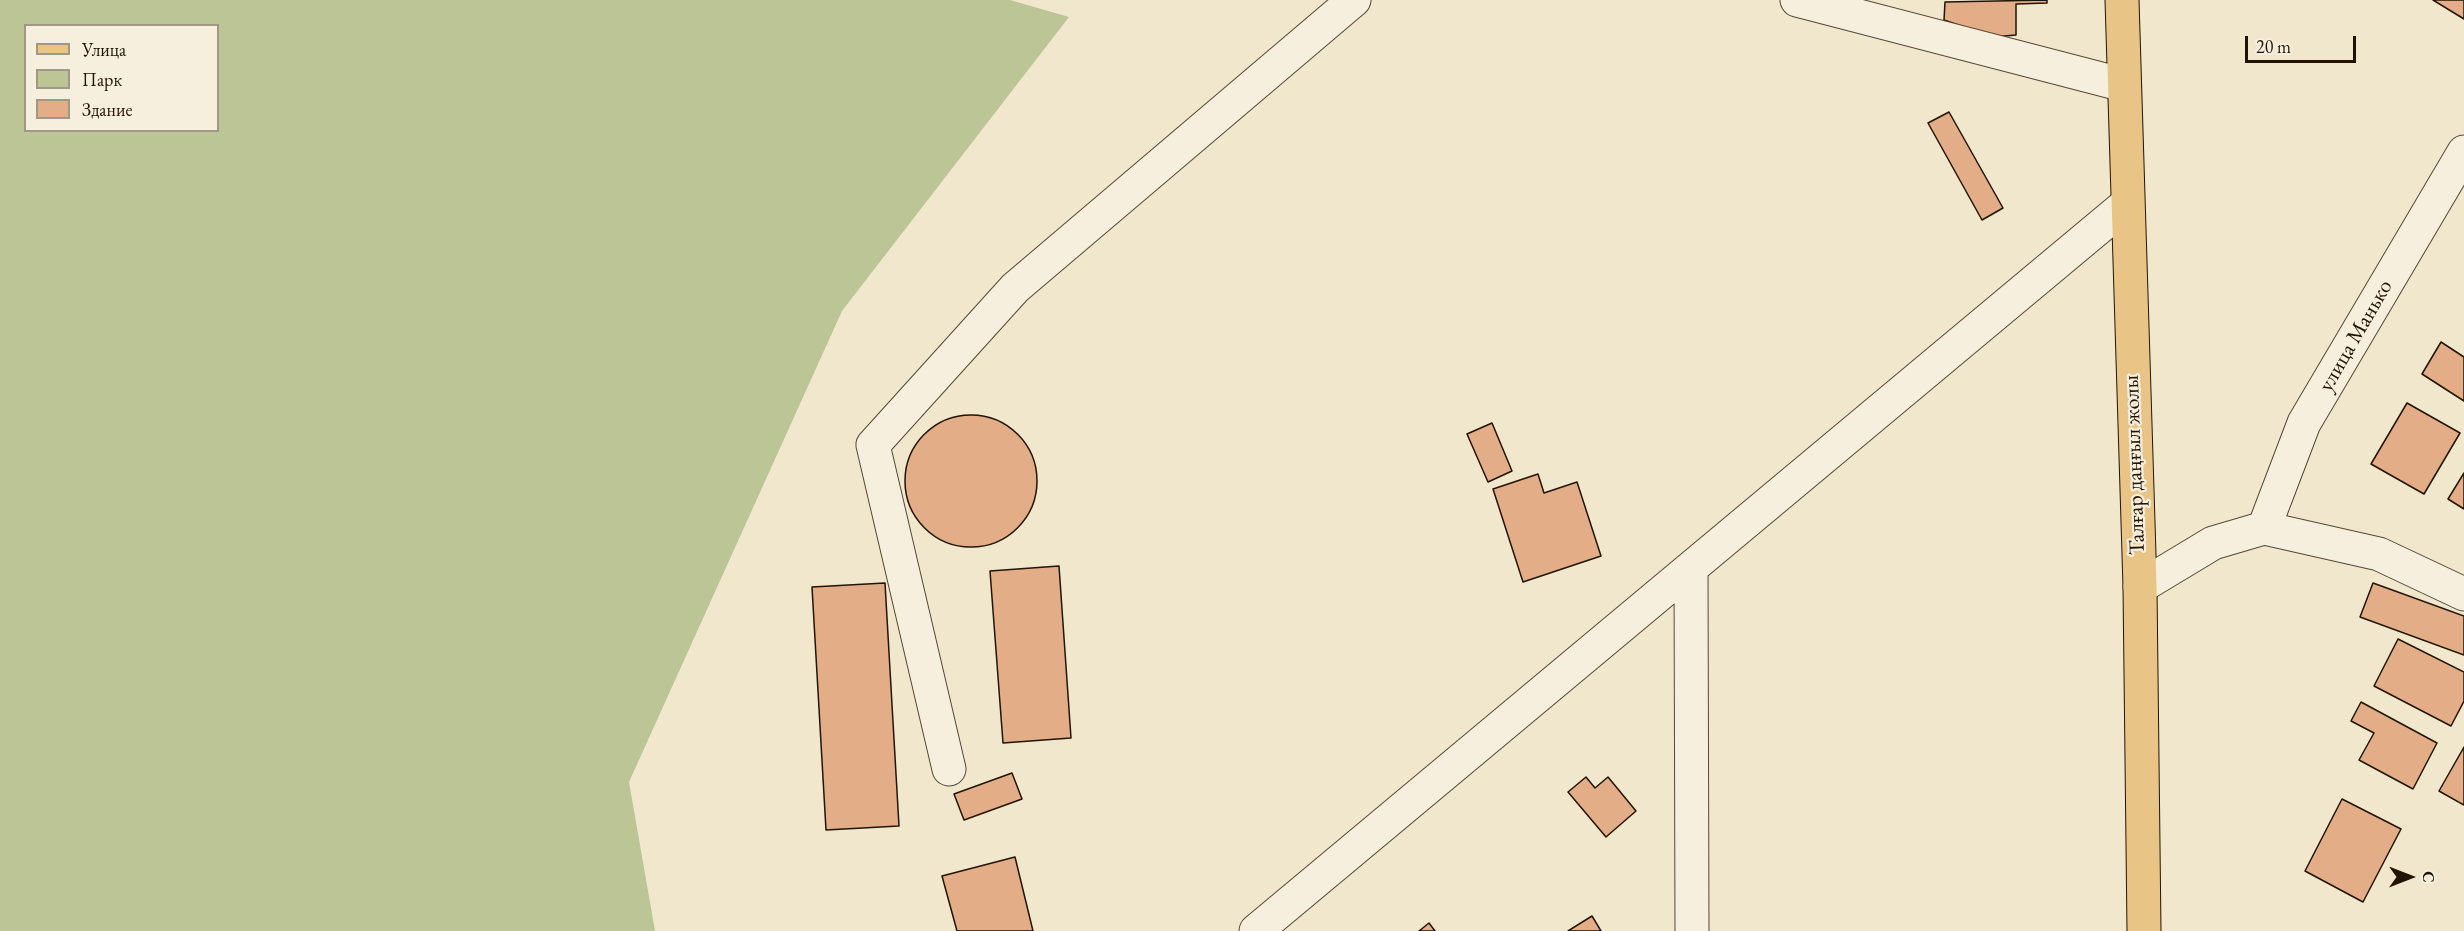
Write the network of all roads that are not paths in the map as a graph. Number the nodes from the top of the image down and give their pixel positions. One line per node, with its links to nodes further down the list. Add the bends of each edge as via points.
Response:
1 (1354, 0): 11 (street, via 1015,288 873,445)
2 (1797, 0): 4 (street)
3 (2122, 0): 4 (main road, Талғар даңғыл жолы)
4 (2124, 85): 6 (main road, Талғар даңғыл жолы)
5 (2464, 152): 7 (street, улица Манько, via 2304,423)
6 (2127, 204): 8 (street); 9 (main road, Талғар даңғыл жолы)
7 (2264, 528): 9 (street, via 2213,543); 10 (street, via 2379,554)
8 (1691, 568): 12 (street); 13 (street)
9 (2140, 587): 14 (main road, Талғар даңғыл жолы)
10 (2464, 594)
11 (949, 769)
12 (1256, 931)
13 (1692, 931)
14 (2144, 931)

